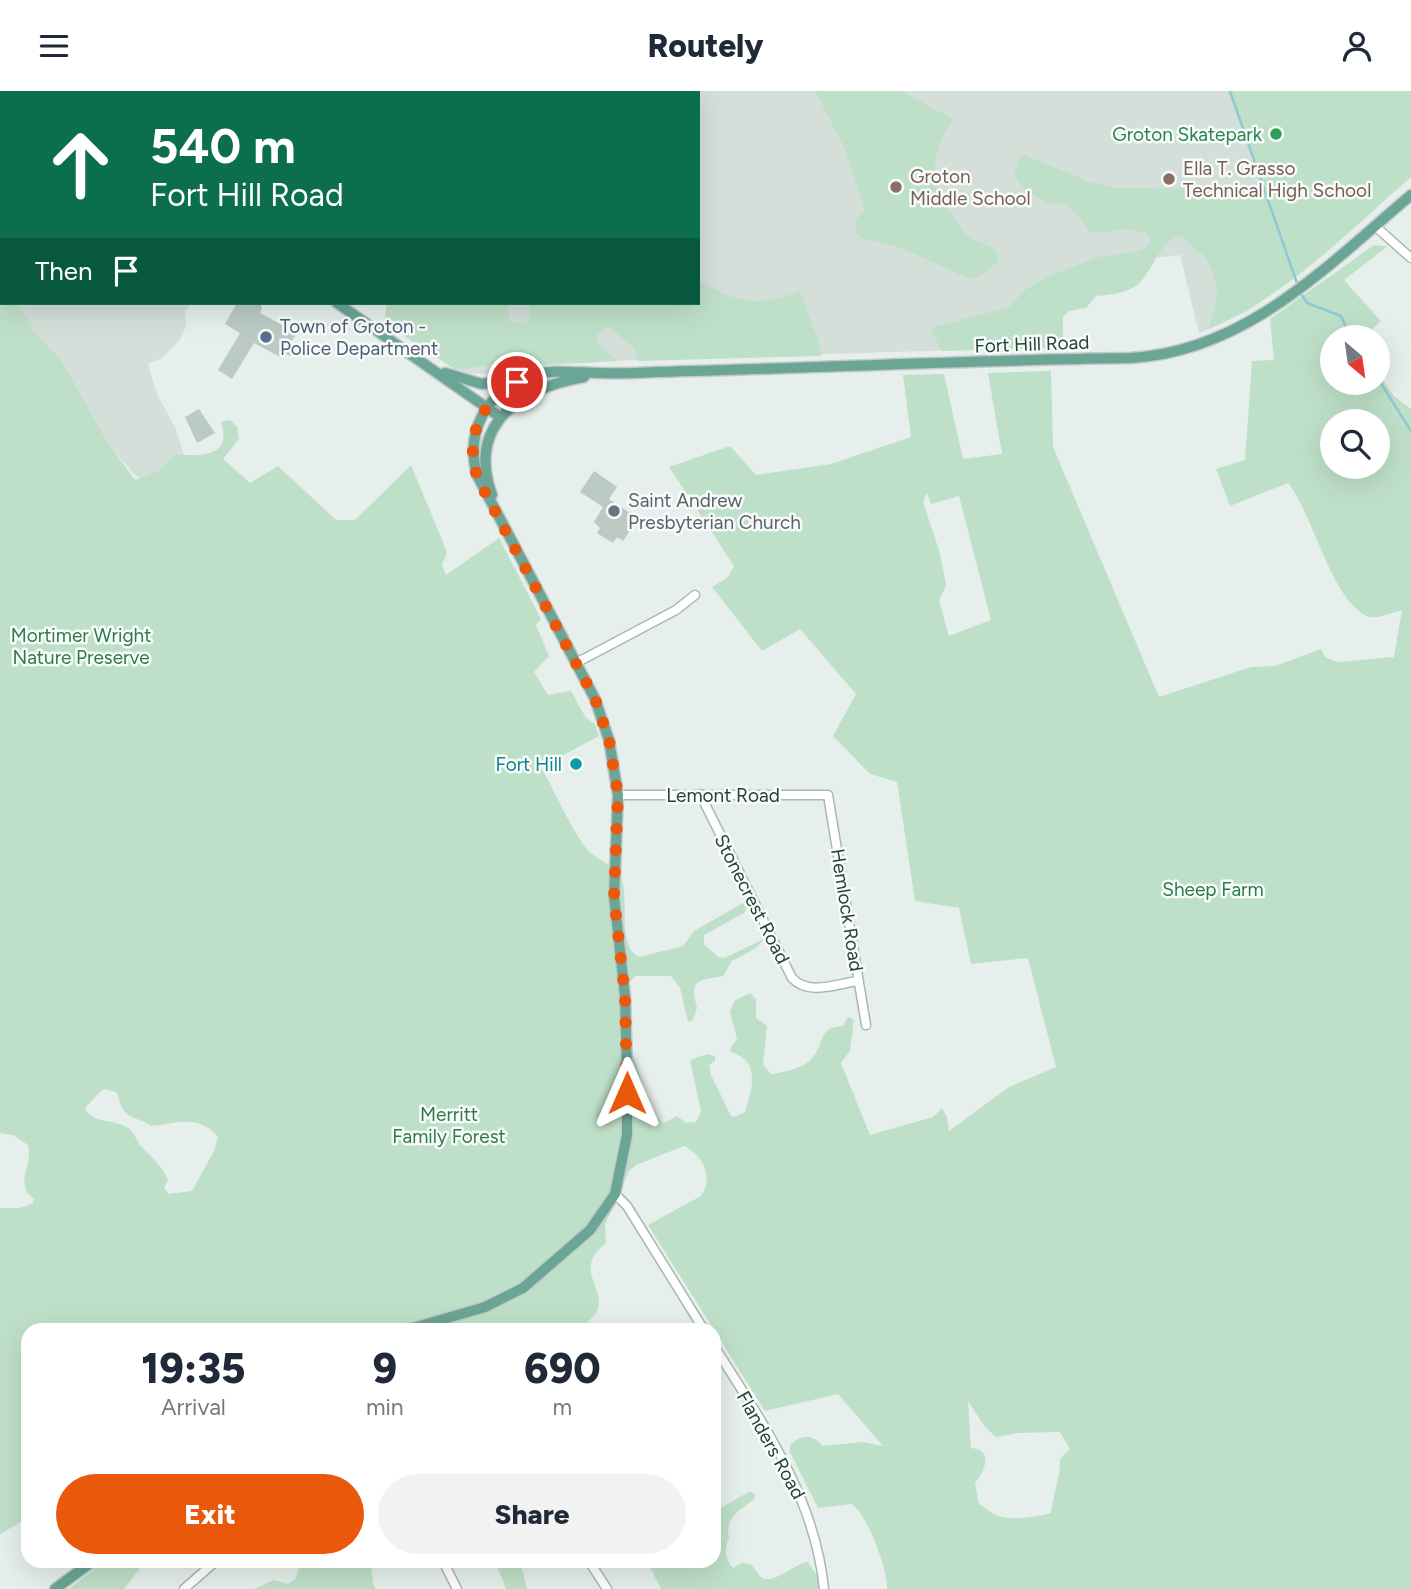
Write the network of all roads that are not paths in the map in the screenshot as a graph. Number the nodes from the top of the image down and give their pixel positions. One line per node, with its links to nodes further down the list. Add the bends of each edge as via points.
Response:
1 (1411, 195): 2 (main road, Fort Hill Road)
2 (1375, 226): 3 (street); 6 (main road, Fort Hill Road, via 1258,317 1188,349 1147,357)
3 (1411, 258)
4 (340, 305): 5 (main road)
5 (411, 355): 7 (main road, via 476,384); 8 (main road)
6 (602, 373): 7 (main road, Fort Hill Road); 9 (main road, Fort Hill Road, via 541,388)
7 (529, 376): 8 (main road, Fort Hill Road, via 504,389)
8 (486, 407): 9 (main road); 10 (main road, via 476,429 473,460 478,479)
9 (499, 417): 10 (main road, via 489,444 487,469)
10 (503, 523): 12 (main road)
11 (695, 594): 12 (street, via 676,610)
12 (576, 663): 14 (main road, via 603,718)
13 (700, 794): 14 (street, Lemont Road); 15 (street, Lemont Road); 16 (street, Stonecrest Road, via 792,978 809,989)
14 (618, 795): 18 (main road, via 614,897 625,996 627,1135)
15 (828, 795): 16 (street, Hemlock Road)
16 (858, 981): 17 (street, Hemlock Road)
17 (866, 1024)
18 (615, 1194): 19 (main road, via 590,1230 523,1288 485,1307); 20 (street)
19 (430, 1323)
20 (700, 1323)
21 (721, 1358): 30 (street, Flanders Road, via 787,1466 814,1531)
22 (84, 1568): 26 (main road)
23 (446, 1568): 28 (street)
24 (594, 1568): 29 (street)
25 (206, 1570): 27 (street)
26 (55, 1589)
27 (184, 1589)
28 (457, 1589)
29 (607, 1589)
30 (824, 1589)

